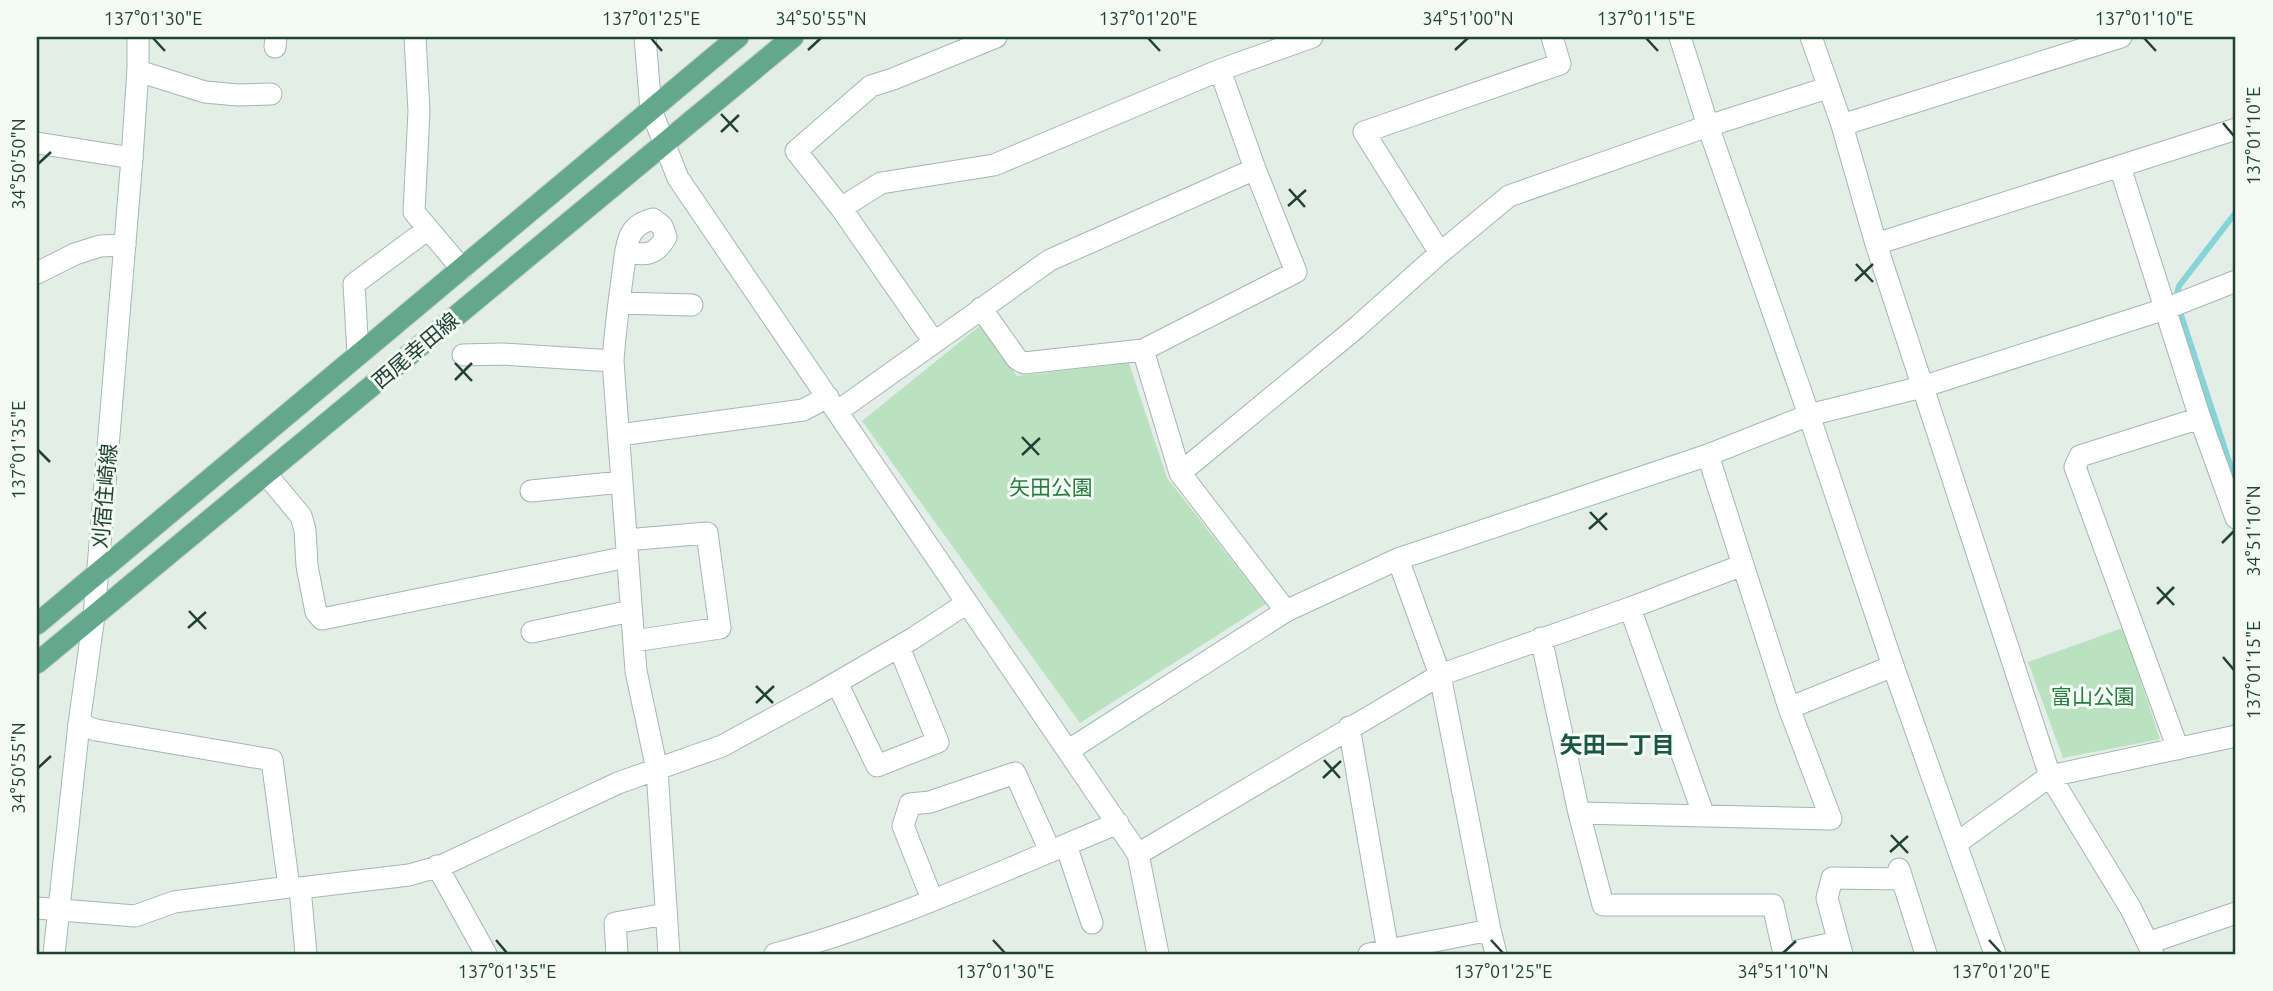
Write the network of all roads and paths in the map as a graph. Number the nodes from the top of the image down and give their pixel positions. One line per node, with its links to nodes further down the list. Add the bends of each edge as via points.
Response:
1 (138, 37): 14 (street, 刈宿住崎線)
2 (415, 37): 27 (street, via 419,111 414,212)
3 (645, 37): 17 (street)
4 (738, 37): 17 (main road, 西尾幸田線)
5 (793, 37): 22 (main road, 西尾幸田線)
6 (996, 37): 26 (street, via 871,86 796,151)
7 (1312, 37): 12 (street)
8 (1552, 37): 31 (street, via 1560,64 1364,132)
9 (1680, 37): 19 (street)
10 (1811, 37): 15 (street)
11 (2121, 37): 18 (street)
12 (1263, 45): 13 (street)
13 (1220, 70): 25 (street); 26 (street, via 994,165 881,183)
14 (138, 71): 16 (street, via 205,92); 23 (street, 刈宿住崎線)
15 (1827, 88): 18 (street); 19 (street)
16 (271, 94)
17 (651, 110): 22 (street); 32 (main road, 西尾幸田線)
18 (1842, 125): 28 (street)
19 (1708, 126): 31 (street, via 1510,196); 46 (street)
20 (2236, 130): 24 (street)
21 (37, 143): 23 (street)
22 (664, 143): 45 (street, via 678,178); 51 (main road, 西尾幸田線)
23 (132, 159): 29 (street, 刈宿住崎線)
24 (2120, 167): 28 (street); 38 (street)
25 (1255, 169): 37 (street, via 1050,260); 40 (street, via 1296,272)
26 (841, 208): 39 (street)
27 (428, 229): 32 (street); 41 (street, via 354,284)
28 (1876, 244): 44 (street)
29 (125, 245): 33 (street, via 100,246); 58 (street, 刈宿住崎線)
30 (626, 252): 35 (street)
31 (1440, 253): 50 (street)
32 (462, 269): 41 (main road, 西尾幸田線)
33 (37, 273)
34 (2236, 281): 38 (street)
35 (619, 303): 36 (street); 43 (street)
36 (692, 304)
37 (981, 308): 39 (street); 40 (street, via 1024,363)
38 (2165, 309): 44 (street); 47 (street)
39 (934, 342): 45 (street)
40 (1143, 350): 50 (street)
41 (358, 354): 58 (main road, 西尾幸田線)
42 (463, 355): 43 (street)
43 (613, 361): 48 (street)
44 (1922, 387): 46 (street); 80 (street)
45 (833, 404): 48 (street); 59 (street)
46 (1809, 415): 49 (street); 70 (street)
47 (2200, 418): 54 (street); 77 (street, via 2080,456 2075,467)
48 (619, 435): 52 (street)
49 (1709, 455): 56 (street); 57 (street)
50 (1180, 473): 62 (street)
51 (265, 474): 55 (street, via 301,516 316,612 322,619); 63 (main road, 西尾幸田線)
52 (622, 482): 53 (street); 55 (street)
53 (531, 491)
54 (2236, 518)
55 (626, 549): 61 (street); 67 (street, via 707,533 720,628)
56 (1398, 559): 62 (street); 71 (street)
57 (1743, 565): 60 (street); 73 (street)
58 (97, 575): 63 (street, 刈宿住崎線); 64 (main road, 西尾幸田線)
59 (967, 603): 68 (street); 78 (street)
60 (1630, 608): 66 (street); 82 (street)
61 (631, 611): 65 (street); 67 (street)
62 (1286, 611): 78 (street)
63 (94, 616): 69 (main road, 西尾幸田線); 74 (street, 刈宿住崎線)
64 (37, 624)
65 (533, 632)
66 (1541, 638): 71 (street); 81 (street)
67 (634, 641): 79 (street)
68 (899, 647): 72 (street); 72 (street, via 938,742 877,766)
69 (37, 663)
70 (1893, 666): 73 (street); 84 (street)
71 (1440, 675): 75 (street); 95 (street)
72 (837, 683): 79 (street, via 722,746)
73 (1789, 708): 82 (street, via 1831,819)
74 (79, 724): 88 (street, via 272,760); 91 (street, 刈宿住崎線)
75 (1349, 727): 86 (street); 98 (street)
76 (2236, 736): 77 (street)
77 (2178, 749): 80 (street)
78 (1069, 750): 83 (street)
79 (657, 771): 87 (street, via 618,783); 93 (street)
80 (2050, 776): 84 (street); 97 (street)
81 (1579, 813): 82 (street); 107 (street, via 1603,905 1773,905)
82 (1704, 816)
83 (1118, 823): 85 (street); 86 (street)
84 (1957, 842): 109 (street)
85 (1058, 848): 89 (street); 89 (street, via 1015,773 930,802 910,804 903,826); 94 (street)
86 (1138, 854): 105 (street)
87 (437, 866): 88 (street, via 408,875); 101 (street)
88 (294, 888): 91 (street, via 174,902 135,916); 100 (street)
89 (932, 899): 104 (street, via 818,943)
90 (37, 908): 91 (street)
91 (58, 910): 99 (street, 刈宿住崎線)
92 (2236, 913): 97 (street)
93 (666, 914): 102 (street, via 615,923); 103 (street)
94 (1092, 923)
95 (1490, 930): 98 (street); 106 (street)
96 (1840, 948): 107 (street); 108 (street, via 1827,898 1832,878 1900,874)
97 (2151, 949)
98 (1378, 953)
99 (54, 954)
100 (306, 954)
101 (486, 954)
102 (617, 954)
103 (669, 954)
104 (775, 954)
105 (1158, 954)
106 (1496, 954)
107 (1784, 954)
108 (1926, 954)
109 (1995, 954)

